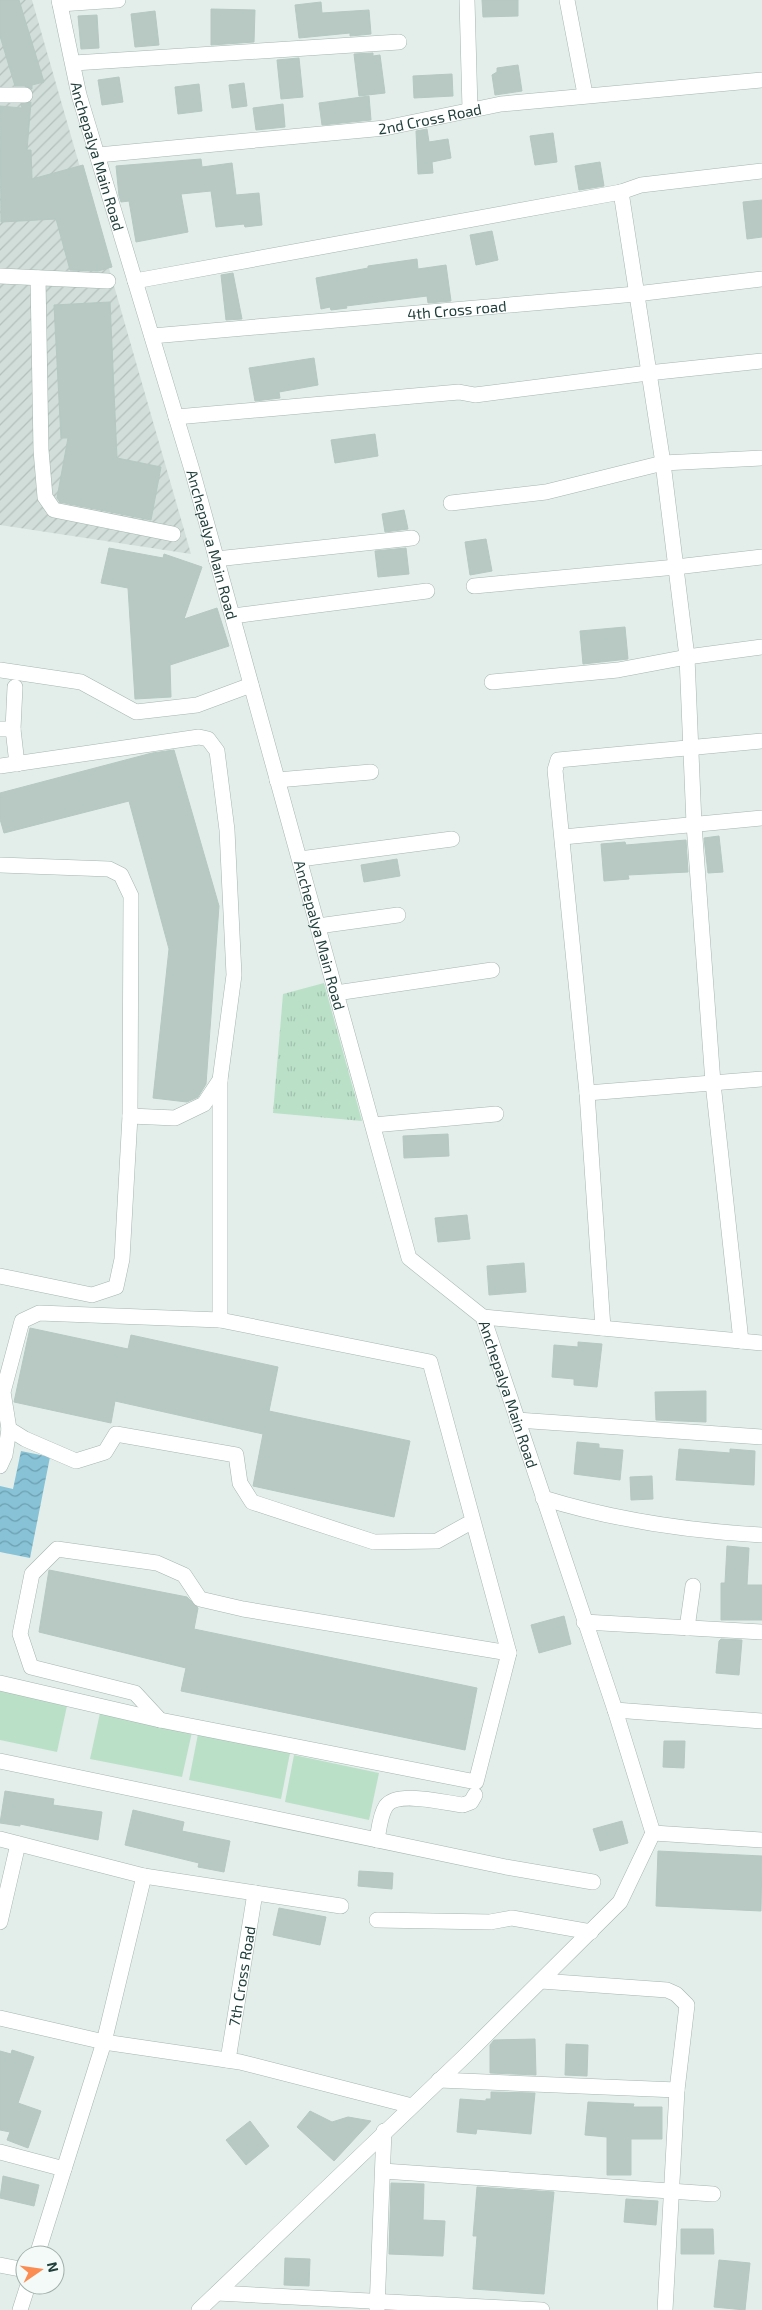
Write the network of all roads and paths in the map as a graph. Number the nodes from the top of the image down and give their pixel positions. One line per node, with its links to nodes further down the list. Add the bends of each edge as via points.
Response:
1 (118, 0): 4 (street)
2 (467, 0): 11 (street)
3 (568, 0): 8 (street)
4 (60, 2): 6 (street, Anchepalya Main Road)
5 (399, 42): 6 (street)
6 (74, 64): 12 (street, Anchepalya Main Road)
7 (762, 80): 8 (street, 2nd Cross Road)
8 (585, 94): 11 (street, 2nd Cross Road)
9 (0, 95): 10 (street)
10 (25, 95)
11 (470, 109): 12 (street, 2nd Cross Road, via 385,128)
12 (98, 155): 19 (street, Anchepalya Main Road)
13 (762, 171): 14 (street, via 641,185)
14 (621, 192): 19 (street); 20 (street)
15 (0, 276): 16 (street)
16 (38, 278): 18 (street); 28 (street, via 45,497 54,510)
17 (762, 279): 20 (street, 4th Cross road)
18 (108, 280)
19 (135, 281): 21 (street, Anchepalya Main Road)
20 (636, 294): 21 (street, 4th Cross road); 23 (street)
21 (152, 336): 24 (street, Anchepalya Main Road)
22 (762, 361): 23 (street)
23 (648, 373): 24 (street, via 475,395 459,392); 26 (street)
24 (176, 417): 31 (street, Anchepalya Main Road)
25 (762, 458): 26 (street)
26 (663, 463): 27 (street, via 546,492); 32 (street)
27 (451, 503)
28 (173, 534)
29 (412, 538): 31 (street)
30 (762, 556): 32 (street)
31 (216, 558): 35 (street, Anchepalya Main Road)
32 (676, 567): 33 (street); 37 (street)
33 (474, 586)
34 (427, 591): 35 (street)
35 (232, 616): 40 (street, Anchepalya Main Road)
36 (762, 647): 37 (street)
37 (687, 657): 39 (street, via 618,670); 44 (street)
38 (0, 670): 40 (street, via 81,682 136,712 191,706)
39 (492, 682)
40 (251, 685): 48 (street, Anchepalya Main Road)
41 (15, 687): 42 (street)
42 (6, 729): 45 (street)
43 (762, 741): 44 (street)
44 (690, 748): 50 (street); 52 (street, via 558,760 555,770)
45 (17, 764): 46 (street); 60 (street, via 199,737 208,739 217,751 227,830 234,975)
46 (0, 766)
47 (371, 772): 48 (street)
48 (278, 780): 53 (street, Anchepalya Main Road)
49 (762, 818): 50 (street)
50 (694, 824): 52 (street); 61 (street)
51 (452, 838): 53 (street)
52 (563, 838): 62 (street)
53 (300, 859): 56 (street, Anchepalya Main Road)
54 (0, 865): 64 (street, via 109,869 121,875 131,896)
55 (398, 914): 56 (street)
56 (318, 926): 58 (street, Anchepalya Main Road)
57 (492, 970): 58 (street)
58 (336, 993): 65 (street, Anchepalya Main Road)
59 (762, 1079): 61 (street)
60 (220, 1080): 64 (street, via 204,1104 176,1118); 68 (street)
61 (713, 1082): 62 (street); 70 (street)
62 (587, 1093): 69 (street)
63 (496, 1114): 65 (street)
64 (130, 1116): 66 (street, via 122,1259 116,1287 92,1295)
65 (373, 1125): 67 (street, Anchepalya Main Road, via 409,1258)
66 (0, 1276)
67 (483, 1317): 69 (street); 72 (street, Anchepalya Main Road)
68 (220, 1320): 73 (street, via 39,1313 22,1321 3,1392); 77 (street, via 430,1362)
69 (603, 1328): 70 (street)
70 (741, 1341): 71 (street)
71 (762, 1343)
72 (517, 1420): 74 (street); 76 (street, Anchepalya Main Road)
73 (9, 1429): 75 (street); 77 (street, via 76,1462 105,1452 116,1434 236,1455 240,1483 252,1502 374,1542 437,1541)
74 (762, 1438)
75 (0, 1466)
76 (543, 1498): 78 (street, via 587,1512 702,1532); 80 (street, Anchepalya Main Road)
77 (473, 1521): 83 (street)
78 (762, 1535)
79 (693, 1586): 81 (street)
80 (584, 1622): 81 (street); 85 (street, Anchepalya Main Road)
81 (687, 1628): 82 (street)
82 (762, 1632)
83 (509, 1653): 86 (street, via 476,1782); 86 (street, via 243,1609 200,1599 184,1575 157,1563 57,1549 32,1574 20,1634 31,1667 135,1693)
84 (0, 1682): 86 (street)
85 (615, 1710): 87 (street); 90 (street, Anchepalya Main Road)
86 (160, 1720)
87 (762, 1721)
88 (0, 1762): 92 (street)
89 (475, 1795): 92 (street, via 471,1802 463,1805 403,1798 393,1800 383,1812)
90 (652, 1833): 93 (street); 101 (street, via 620,1902)
91 (0, 1839): 94 (street)
92 (377, 1840): 96 (street)
93 (762, 1840)
94 (18, 1844): 95 (street); 100 (street)
95 (144, 1876): 97 (street); 104 (street)
96 (593, 1882)
97 (255, 1893): 98 (street); 105 (street, 7th Cross Road)
98 (341, 1906)
99 (377, 1920): 101 (street, via 490,1922 512,1918)
100 (0, 1922)
101 (591, 1932): 102 (street)
102 (541, 1981): 106 (street); 107 (street, via 668,1990 676,1994 687,2005)
103 (0, 2018): 104 (street)
104 (104, 2042): 105 (street); 111 (street)
105 (228, 2060): 108 (street)
106 (439, 2080): 107 (street); 108 (street)
107 (677, 2090): 113 (street)
108 (412, 2106): 109 (street)
109 (384, 2131): 112 (street); 118 (street)
110 (0, 2152): 111 (street)
111 (64, 2169): 115 (street)
112 (383, 2171): 113 (street); 120 (street)
113 (671, 2190): 114 (street); 124 (street)
114 (713, 2194)
115 (40, 2245)
116 (0, 2265): 117 (street)
117 (15, 2268)
118 (217, 2293): 120 (street); 122 (street)
119 (25, 2295): 121 (street)
120 (377, 2306): 123 (street)
121 (20, 2310)
122 (199, 2310)
123 (542, 2310)
124 (665, 2310)

